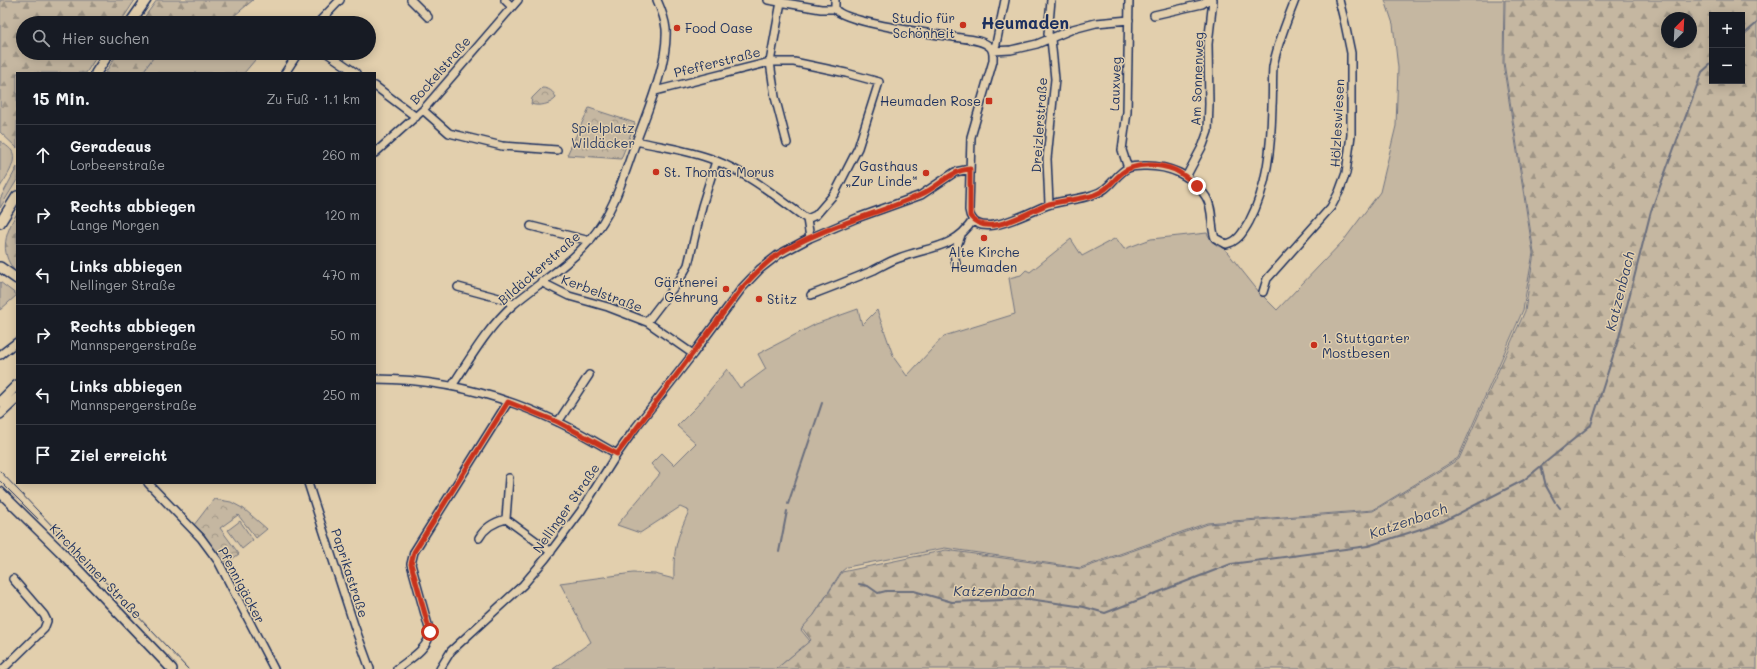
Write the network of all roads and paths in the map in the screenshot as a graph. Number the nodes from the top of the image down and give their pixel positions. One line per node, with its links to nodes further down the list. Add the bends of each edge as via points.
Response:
1 (146, 0): 20 (main road)
2 (340, 0): 21 (street)
3 (412, 0): 22 (street)
4 (505, 0): 17 (street)
5 (518, 0): 17 (street, Bockelstraße)
6 (657, 0): 34 (street, Bildäckerstraße, via 663,13 666,30)
7 (768, 0): 16 (street)
8 (835, 0): 18 (street)
9 (1005, 0): 25 (street)
10 (1051, 0): 24 (street, Dreizlerstraße, via 1048,34)
11 (1129, 0): 23 (street, Lauxweg)
12 (1208, 0): 19 (street, via 1202,4)
13 (1214, 0): 44 (street, Am Sonnenweg, via 1208,44 1208,131)
14 (1295, 0): 44 (street, via 1273,67 1271,142 1264,183 1251,218 1238,239 1226,244 1215,238 1211,210 1206,197)
15 (1339, 0): 59 (street, Hölzleswiesen, via 1351,53 1351,135 1346,173 1331,207 1267,279)
16 (781, 2): 18 (street); 29 (street)
17 (512, 7): 35 (street, Bockelstraße)
18 (835, 9): 25 (street, via 844,15 878,24 976,40 985,43)
19 (1154, 15)
20 (135, 16)
21 (325, 16)
22 (428, 17)
23 (1128, 20): 24 (street, via 1096,23 1073,29); 42 (street, Lauxweg, via 1127,112 1122,150)
24 (1051, 39): 25 (street, via 1012,50); 46 (street, Dreizlerstraße, via 1055,78 1047,160)
25 (993, 51): 43 (street, via 990,76 972,137)
26 (104, 60): 30 (main road)
27 (294, 60): 31 (street)
28 (337, 60): 32 (street)
29 (770, 62): 34 (street, Pfefferstraße); 38 (street, via 775,97); 47 (street, Pfefferstraße, via 794,62 879,82 858,148 835,193 816,214)
30 (97, 72)
31 (287, 72)
32 (355, 72)
33 (376, 87): 36 (street)
34 (655, 91): 37 (street, Bildäckerstraße)
35 (423, 110): 36 (street, Bockelstraße); 39 (street, via 449,133 502,146)
36 (416, 117): 40 (street, Bockelstraße)
37 (636, 141): 41 (street, via 673,148); 53 (street, Bildäckerstraße, via 620,189 606,218)
38 (787, 143)
39 (557, 150)
40 (376, 152)
41 (716, 161): 47 (street, via 743,175); 62 (street, via 688,265)
42 (1128, 168): 44 (street, via 1161,167 1174,170); 46 (street, via 1107,188 1093,195)
43 (970, 169): 48 (street, via 969,210); 52 (street, Nellinger Straße, via 955,172 922,195)
44 (1186, 177)
45 (16, 198): 49 (main road)
46 (1048, 204): 48 (street, via 994,226 983,225)
47 (807, 219): 52 (street)
48 (973, 220): 51 (street)
49 (0, 223)
50 (531, 226): 53 (street)
51 (961, 235): 54 (street, via 954,254); 60 (street, via 934,248 899,258)
52 (810, 238): 64 (street, Nellinger Straße, via 760,268)
53 (590, 240): 57 (street, Bildäckerstraße, via 561,268)
54 (956, 264)
55 (0, 267): 56 (main road)
56 (16, 278)
57 (541, 282): 61 (street, Bildäckerstraße); 62 (street, Kerbelstraße, via 569,296)
58 (458, 287): 61 (street, via 506,300)
59 (1263, 292)
60 (811, 295)
61 (513, 305): 68 (street, Bildäckerstraße, via 490,329)
62 (647, 322): 64 (street, Kerbelstraße)
63 (16, 345): 65 (street)
64 (693, 354): 74 (street, Nellinger Straße)
65 (0, 355)
66 (589, 375): 73 (street)
67 (376, 379): 68 (street, via 403,379)
68 (452, 386): 71 (street)
69 (16, 387): 72 (main road)
70 (16, 399): 72 (main road)
71 (508, 402): 73 (street); 87 (street, via 414,552 411,564 430,639)
72 (1, 409)
73 (558, 422): 74 (street)
74 (617, 454): 81 (street, Nellinger Straße, via 581,511)
75 (509, 478): 79 (street)
76 (149, 484): 85 (street, Pfennigäcker, via 201,538 218,561)
77 (308, 484): 86 (street, Paprikastraße)
78 (0, 492): 84 (main road, Kirchheimer Straße)
79 (506, 519): 80 (street, via 490,525); 81 (street)
80 (479, 538)
81 (550, 552): 88 (street, Nellinger Straße, via 523,585 451,651)
82 (13, 579): 83 (street, via 47,621 44,629)
83 (3, 669)
84 (172, 669)
85 (274, 669)
86 (370, 669)
87 (397, 669)
88 (440, 669)

